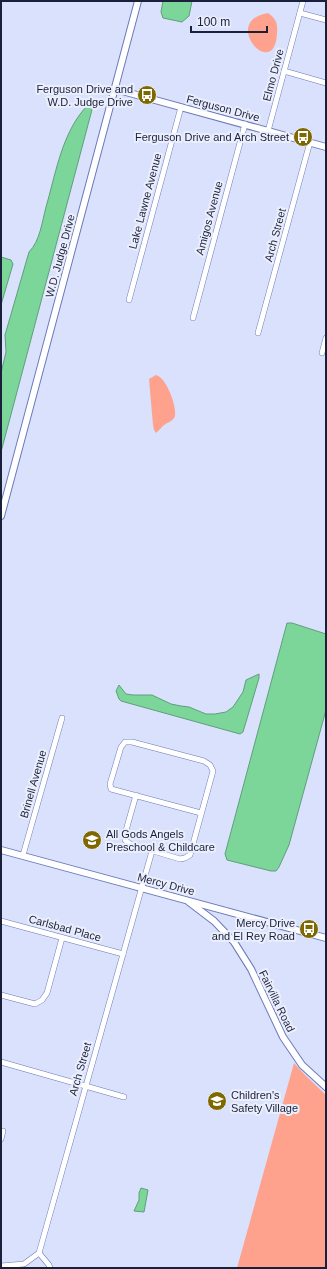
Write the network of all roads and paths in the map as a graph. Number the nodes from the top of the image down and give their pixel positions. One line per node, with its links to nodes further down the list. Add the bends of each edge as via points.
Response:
1 (138, 1): 7 (street, W.D. Judge Drive)
2 (303, 1): 3 (street, Elmo Drive)
3 (300, 13): 4 (street); 5 (street, Elmo Drive)
4 (326, 20)
5 (284, 71): 6 (street); 10 (street, Elmo Drive)
6 (326, 83)
7 (115, 89): 8 (street, Ferguson Drive); 18 (street, W.D. Judge Drive)
8 (181, 107): 9 (street, Ferguson Drive); 13 (street, Lake Lawne Avenue)
9 (245, 124): 10 (street, Ferguson Drive); 14 (street, Amigos Avenue)
10 (268, 131): 11 (street, Ferguson Drive)
11 (310, 142): 12 (street, Ferguson Drive); 15 (street, Arch Street)
12 (326, 147)
13 (129, 300)
14 (193, 318)
15 (258, 333)
16 (326, 338): 17 (street)
17 (322, 353)
18 (1, 516)
19 (62, 718): 24 (street, Brinell Avenue)
20 (136, 795): 21 (street); 21 (street, via 111,789 110,784 121,746 125,742 204,761 210,765 213,771); 23 (street, via 125,840)
21 (201, 813): 23 (street, via 190,855 180,859)
22 (1, 850): 24 (street, Mercy Drive)
23 (152, 851): 25 (street, Arch Street)
24 (23, 855): 25 (street, Mercy Drive)
25 (142, 888): 26 (street, Mercy Drive); 32 (street, Arch Street)
26 (186, 900): 27 (street, Mercy Drive); 29 (street, Fairvilla Road)
27 (215, 908): 29 (street); 31 (street, Mercy Drive)
28 (1, 921): 30 (street, Carlsbad Place)
29 (214, 921): 36 (street, Fairvilla Road, via 234,942 251,969 293,1053)
30 (62, 938): 32 (street, Carlsbad Place); 33 (street, via 47,993 42,1000 35,1004)
31 (326, 938)
32 (123, 954): 35 (street, Arch Street)
33 (1, 995)
34 (1, 1062): 35 (street)
35 (85, 1086): 37 (street); 40 (street, Arch Street)
36 (326, 1087)
37 (124, 1096)
38 (3, 1131): 39 (street)
39 (1, 1139)
40 (39, 1253): 41 (street, via 24,1264); 42 (street)
41 (1, 1266)
42 (50, 1268)

